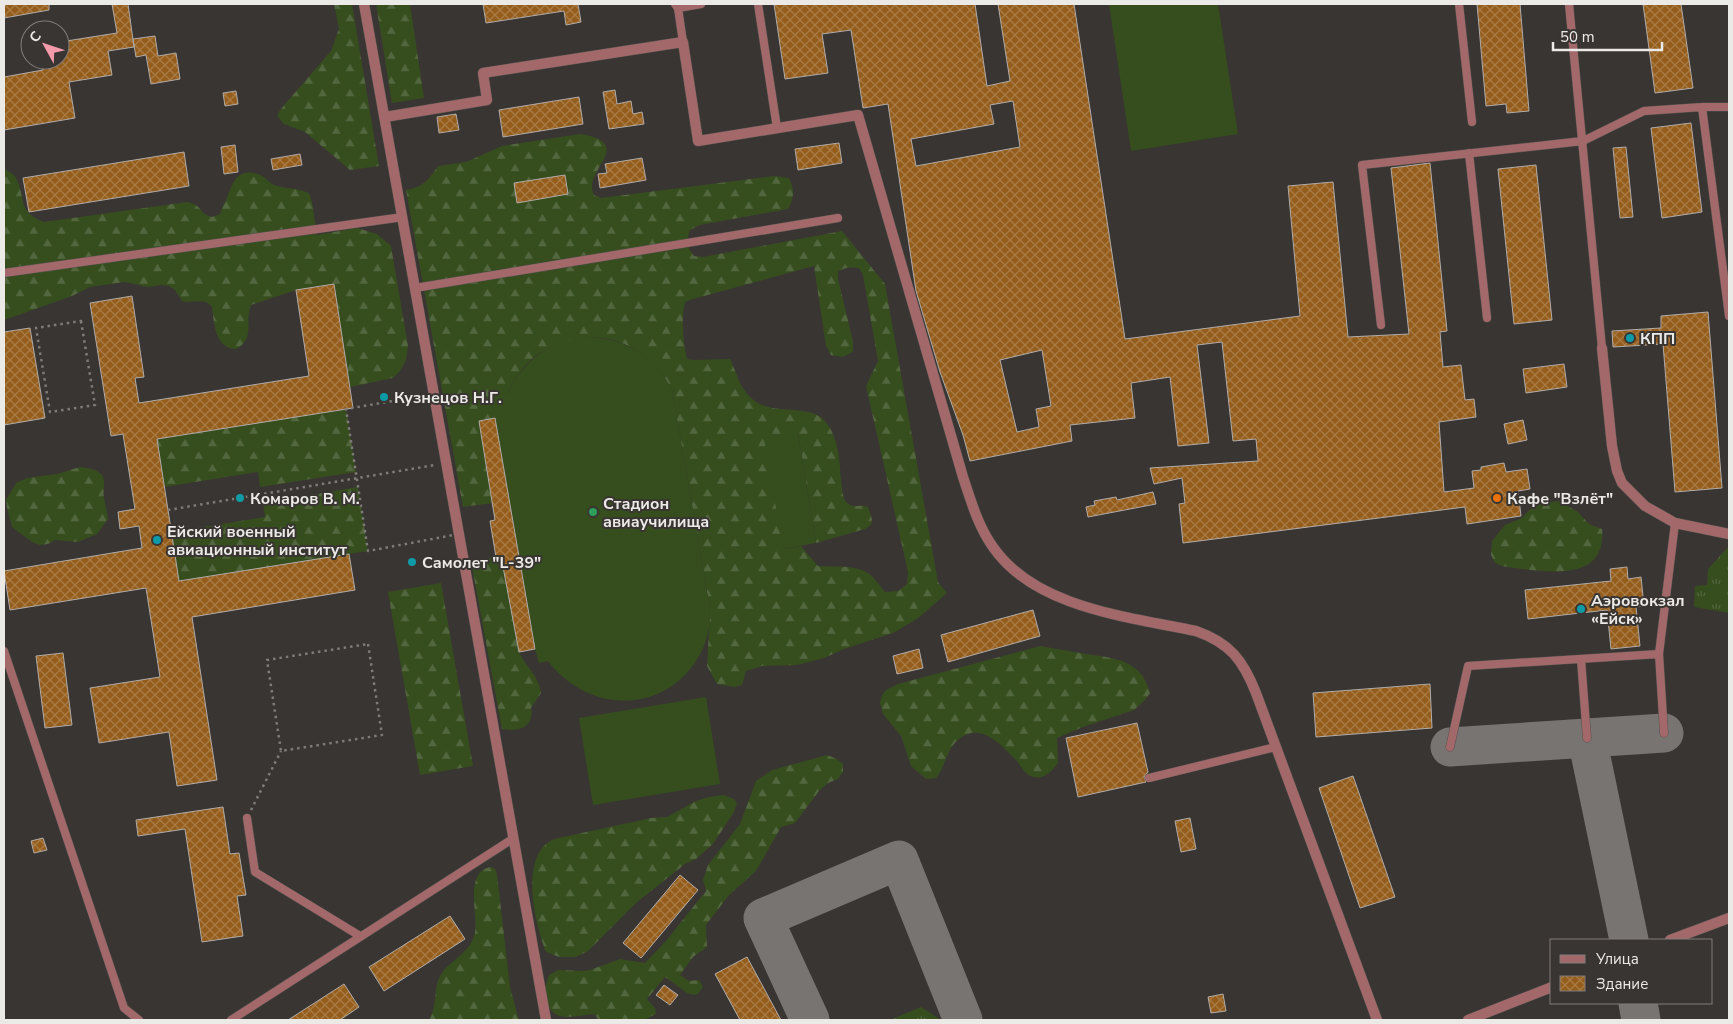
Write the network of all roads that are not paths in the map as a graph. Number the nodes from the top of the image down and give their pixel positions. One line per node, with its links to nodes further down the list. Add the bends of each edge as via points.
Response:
1 (364, 4): 10 (street)
2 (701, 4): 6 (lane)
3 (758, 4): 12 (lane)
4 (1459, 4): 11 (lane)
5 (1569, 4): 13 (lane)
6 (676, 6): 7 (lane)
7 (683, 42): 10 (street, via 483,74 487,100); 12 (street, via 698,141)
8 (1702, 107): 9 (lane); 13 (lane, via 1644,111); 19 (lane)
9 (1729, 107)
10 (385, 117): 15 (street)
11 (1472, 122)
12 (777, 128): 33 (street, via 858,115 963,477 980,523 1003,560 1054,596 1093,609 1196,632 1219,642 1248,672)
13 (1583, 141): 14 (lane); 23 (lane)
14 (1469, 153): 21 (lane); 22 (lane, via 1362,164)
15 (403, 217): 17 (lane); 18 (street)
16 (838, 218): 18 (lane)
17 (4, 273)
18 (415, 288): 24 (street)
19 (1729, 306): 20 (lane)
20 (1729, 316)
21 (1487, 318)
22 (1381, 325)
23 (1602, 348): 25 (street, via 1611,438 1622,483 1657,513)
24 (434, 394)
25 (1676, 523): 27 (street); 29 (lane)
26 (459, 534): 37 (street)
27 (1729, 534)
28 (4, 651): 42 (lane, via 124,1008)
29 (1659, 654): 30 (lane); 31 (lane)
30 (1581, 659): 32 (lane); 34 (lane, via 1468,666)
31 (1664, 733)
32 (1587, 738)
33 (1276, 747): 35 (lane); 45 (street)
34 (1450, 747)
35 (1149, 778)
36 (246, 818): 39 (lane, via 255,872)
37 (514, 838): 39 (lane); 44 (street)
38 (1729, 918): 40 (street)
39 (360, 936): 43 (lane)
40 (1673, 939)
41 (1550, 988): 46 (street)
42 (139, 1020)
43 (231, 1020)
44 (546, 1020)
45 (1377, 1020)
46 (1468, 1020)

